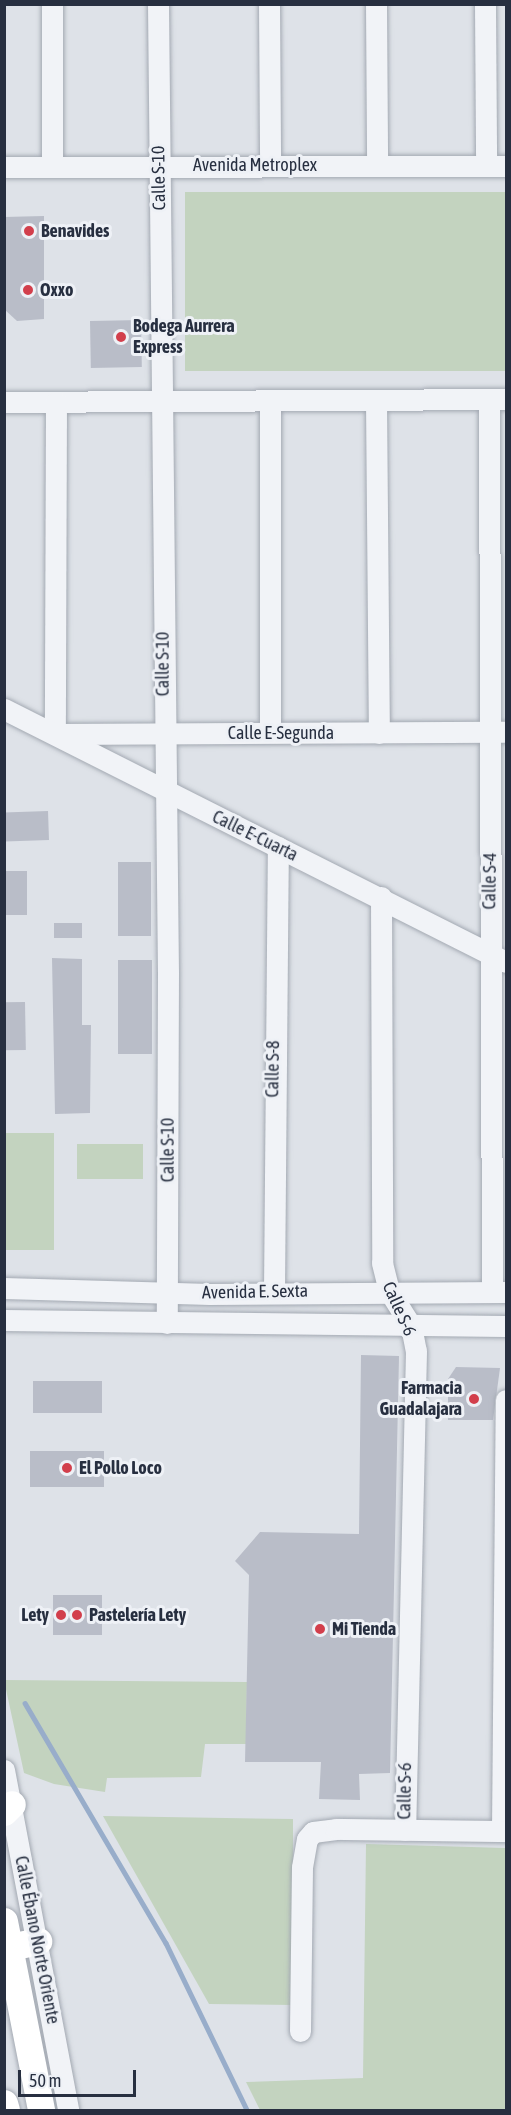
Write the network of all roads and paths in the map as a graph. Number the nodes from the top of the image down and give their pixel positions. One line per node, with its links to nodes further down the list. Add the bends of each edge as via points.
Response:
1 (51, 4): 6 (street)
2 (158, 4): 7 (street, Calle S-10)
3 (269, 4): 8 (street)
4 (376, 4): 10 (street)
5 (485, 4): 11 (street)
6 (52, 165): 7 (street, Avenida Metroplex); 9 (street, Avenida Metroplex)
7 (159, 165): 8 (street, Avenida Metroplex); 15 (street, Calle S-10)
8 (270, 165): 10 (street, Avenida Metroplex)
9 (4, 166)
10 (377, 166): 11 (street, Avenida Metroplex)
11 (496, 166)
12 (498, 399): 14 (street); 20 (street, Calle S-4)
13 (270, 400): 14 (street); 15 (street); 19 (street)
14 (376, 400): 21 (street)
15 (162, 401): 17 (street); 23 (street, Calle S-10)
16 (4, 402): 17 (street)
17 (56, 402): 22 (street)
18 (4, 709): 22 (street, Calle E-Cuarta)
19 (270, 732): 21 (street, Calle E-Segunda); 23 (street, Calle E-Segunda)
20 (500, 732): 21 (street, Calle E-Segunda); 27 (street, Calle S-4)
21 (379, 733)
22 (55, 734): 23 (street, Calle E-Segunda); 24 (street, Calle E-Cuarta)
23 (163, 734): 24 (street, Calle S-10)
24 (164, 792): 25 (street, Calle E-Cuarta); 30 (street, Calle S-10)
25 (278, 847): 26 (street, Calle E-Cuarta); 31 (street, Calle S-8)
26 (381, 897): 27 (street, Calle E-Cuarta); 29 (street, Calle S-6, via 382,1263)
27 (498, 958): 32 (street, Calle S-4)
28 (4, 1288): 30 (street, Avenida E. Sexta)
29 (389, 1291): 31 (street, Avenida E. Sexta); 32 (street, Avenida E. Sexta); 35 (street, Calle S-6)
30 (168, 1292): 31 (street, Avenida E. Sexta); 34 (street, Calle S-10)
31 (274, 1292)
32 (499, 1292)
33 (4, 1320): 34 (street, Avenida E. Sexta)
34 (167, 1323): 35 (street, Avenida E. Sexta)
35 (411, 1326): 36 (street, Avenida E. Sexta); 40 (street, Calle S-6, via 416,1351)
36 (507, 1326)
37 (507, 1400): 41 (street)
38 (4, 1770): 39 (street, Calle Ébano Norte Oriente)
39 (8, 1808): 43 (street, Calle Ébano Norte Oriente)
40 (405, 1830): 41 (street); 44 (street, via 313,1832 304,1850)
41 (504, 1831)
42 (7, 1934): 43 (main road); 47 (main road)
43 (38, 1941): 48 (street, Calle Ébano Norte Oriente)
44 (300, 2031)
45 (4, 2103): 46 (main road)
46 (6, 2110)
47 (41, 2110)
48 (68, 2110)

